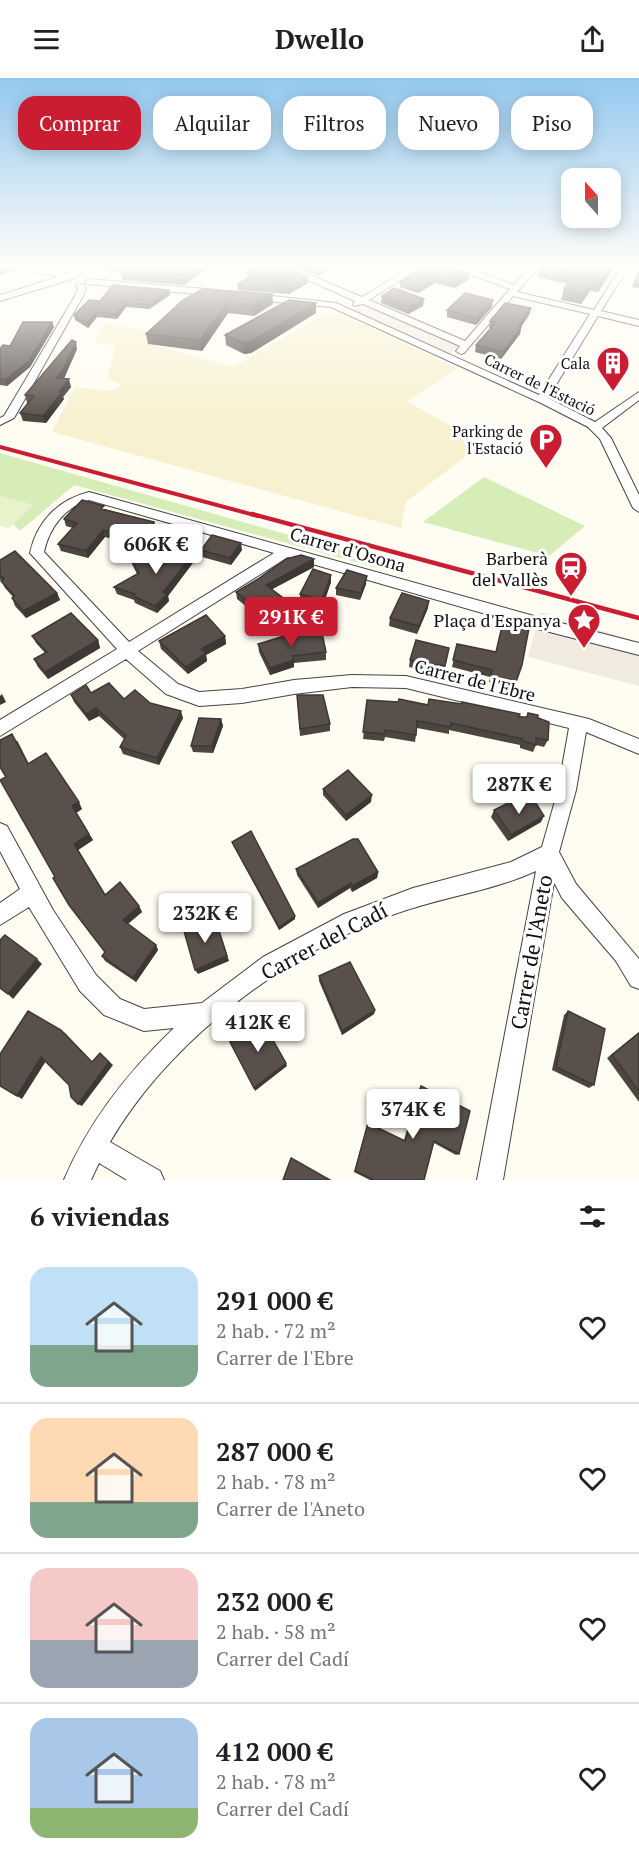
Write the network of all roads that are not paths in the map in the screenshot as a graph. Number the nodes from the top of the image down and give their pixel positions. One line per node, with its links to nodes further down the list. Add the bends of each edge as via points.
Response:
1 (67, 316): 12 (street, via 8,418)
2 (357, 316): 9 (street, Carrer de l'Estació)
3 (401, 316): 8 (street)
4 (491, 316): 8 (street)
5 (594, 316): 11 (street)
6 (608, 316): 7 (street)
7 (639, 323)
8 (466, 345): 9 (street)
9 (453, 359): 11 (street, Carrer de l'Estació)
10 (639, 395): 13 (street)
11 (542, 399): 13 (street, Carrer de l'Estació)
12 (1, 422)
13 (594, 428): 15 (street, Carrer de l'Estació, via 605,438)
14 (89, 496): 16 (street, Carrer d'Osona); 18 (street, Carrer de l'Ebre, via 68,503 44,530 37,552)
15 (639, 508)
16 (286, 552): 17 (street, Carrer d'Osona); 18 (street)
17 (639, 649)
18 (128, 650): 19 (street, Carrer de l'Ebre, via 172,689 199,699 352,681 406,682); 20 (street)
19 (578, 725): 21 (street, Carrer de l'Ebre); 23 (street, Carrer de l'Aneto)
20 (0, 729)
21 (639, 747)
22 (0, 832): 24 (street)
23 (549, 853): 26 (street, via 569,891); 27 (street, Carrer del Cadí, via 506,874 395,904 340,927 269,966); 31 (street, Carrer de l'Aneto)
24 (33, 892): 25 (street); 27 (street, via 88,983 112,1007 144,1020)
25 (0, 915)
26 (639, 978)
27 (204, 1014): 28 (street, Carrer del Cadí, via 145,1074)
28 (94, 1147): 29 (street, Carrer del Cadí); 30 (street)
29 (77, 1180)
30 (151, 1180)
31 (490, 1180)

